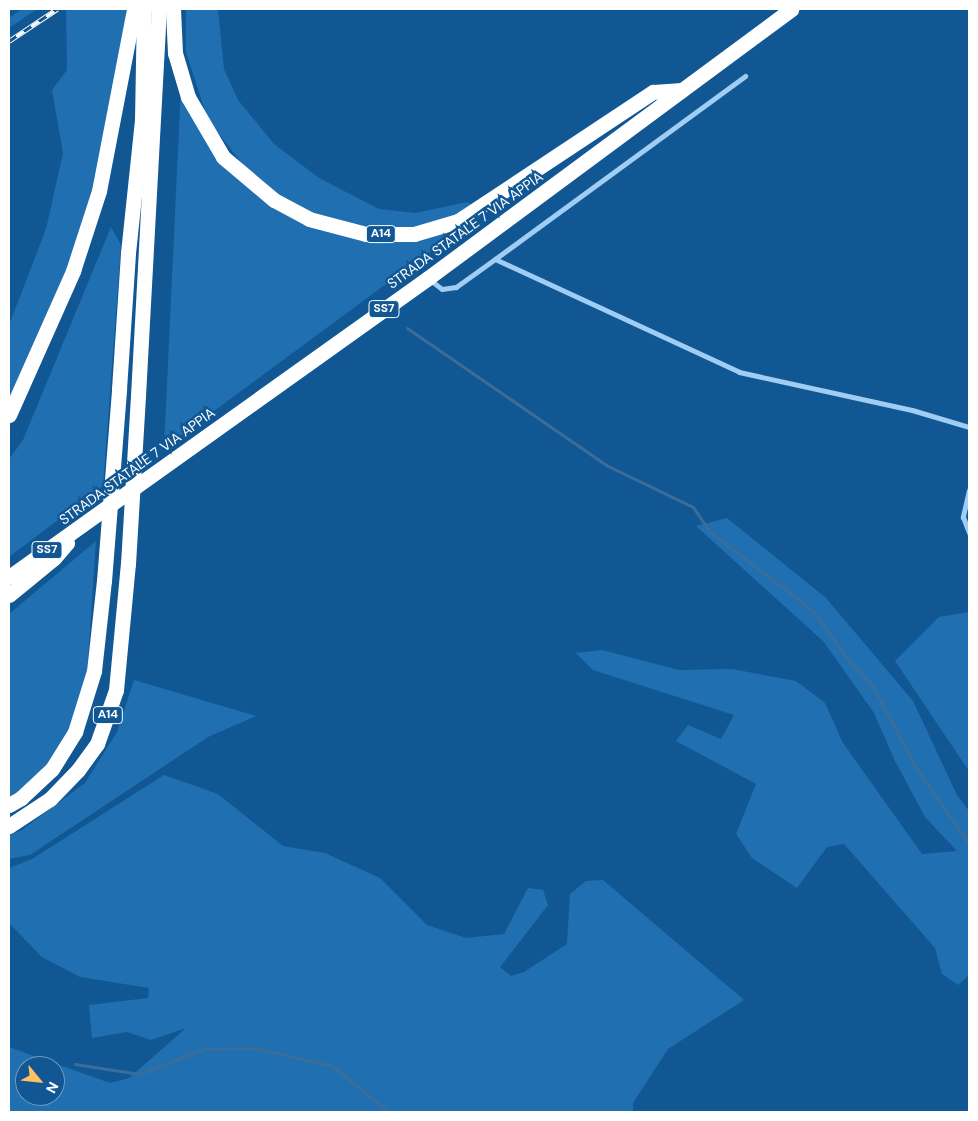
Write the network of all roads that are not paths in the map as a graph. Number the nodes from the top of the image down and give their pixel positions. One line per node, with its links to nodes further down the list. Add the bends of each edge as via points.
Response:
1 (134, 9): 3 (highway, A14)
2 (791, 9): 5 (highway, STRADA STATALE 7 VIA APPIA / SS7)
3 (152, 15): 5 (highway, A14, via 175,54 188,97 224,157 274,200 309,219 366,234 414,234 458,221 653,92); 8 (highway, A14, via 107,154 88,227 52,324); 15 (highway, A14, bridge, via 128,253 104,582 94,671 75,732 52,768 22,798); 16 (highway, A14, bridge, via 138,396 128,564 116,690 97,744 78,770 50,799)
4 (746, 76): 6 (street)
5 (682, 90): 7 (highway, STRADA STATALE 7 VIA APPIA / SS7)
6 (495, 259): 7 (street, via 456,287 442,289); 9 (street, via 739,372 912,410)
7 (428, 278): 11 (highway, STRADA STATALE 7 VIA APPIA / SS7)
8 (9, 415)
9 (969, 427)
10 (969, 490): 12 (street, via 963,516)
11 (84, 524): 13 (highway, STRADA STATALE 7 VIA APPIA / SS7); 14 (highway, via 54,558)
12 (969, 533)
13 (9, 576)
14 (9, 595)
15 (9, 805)
16 (9, 826)

